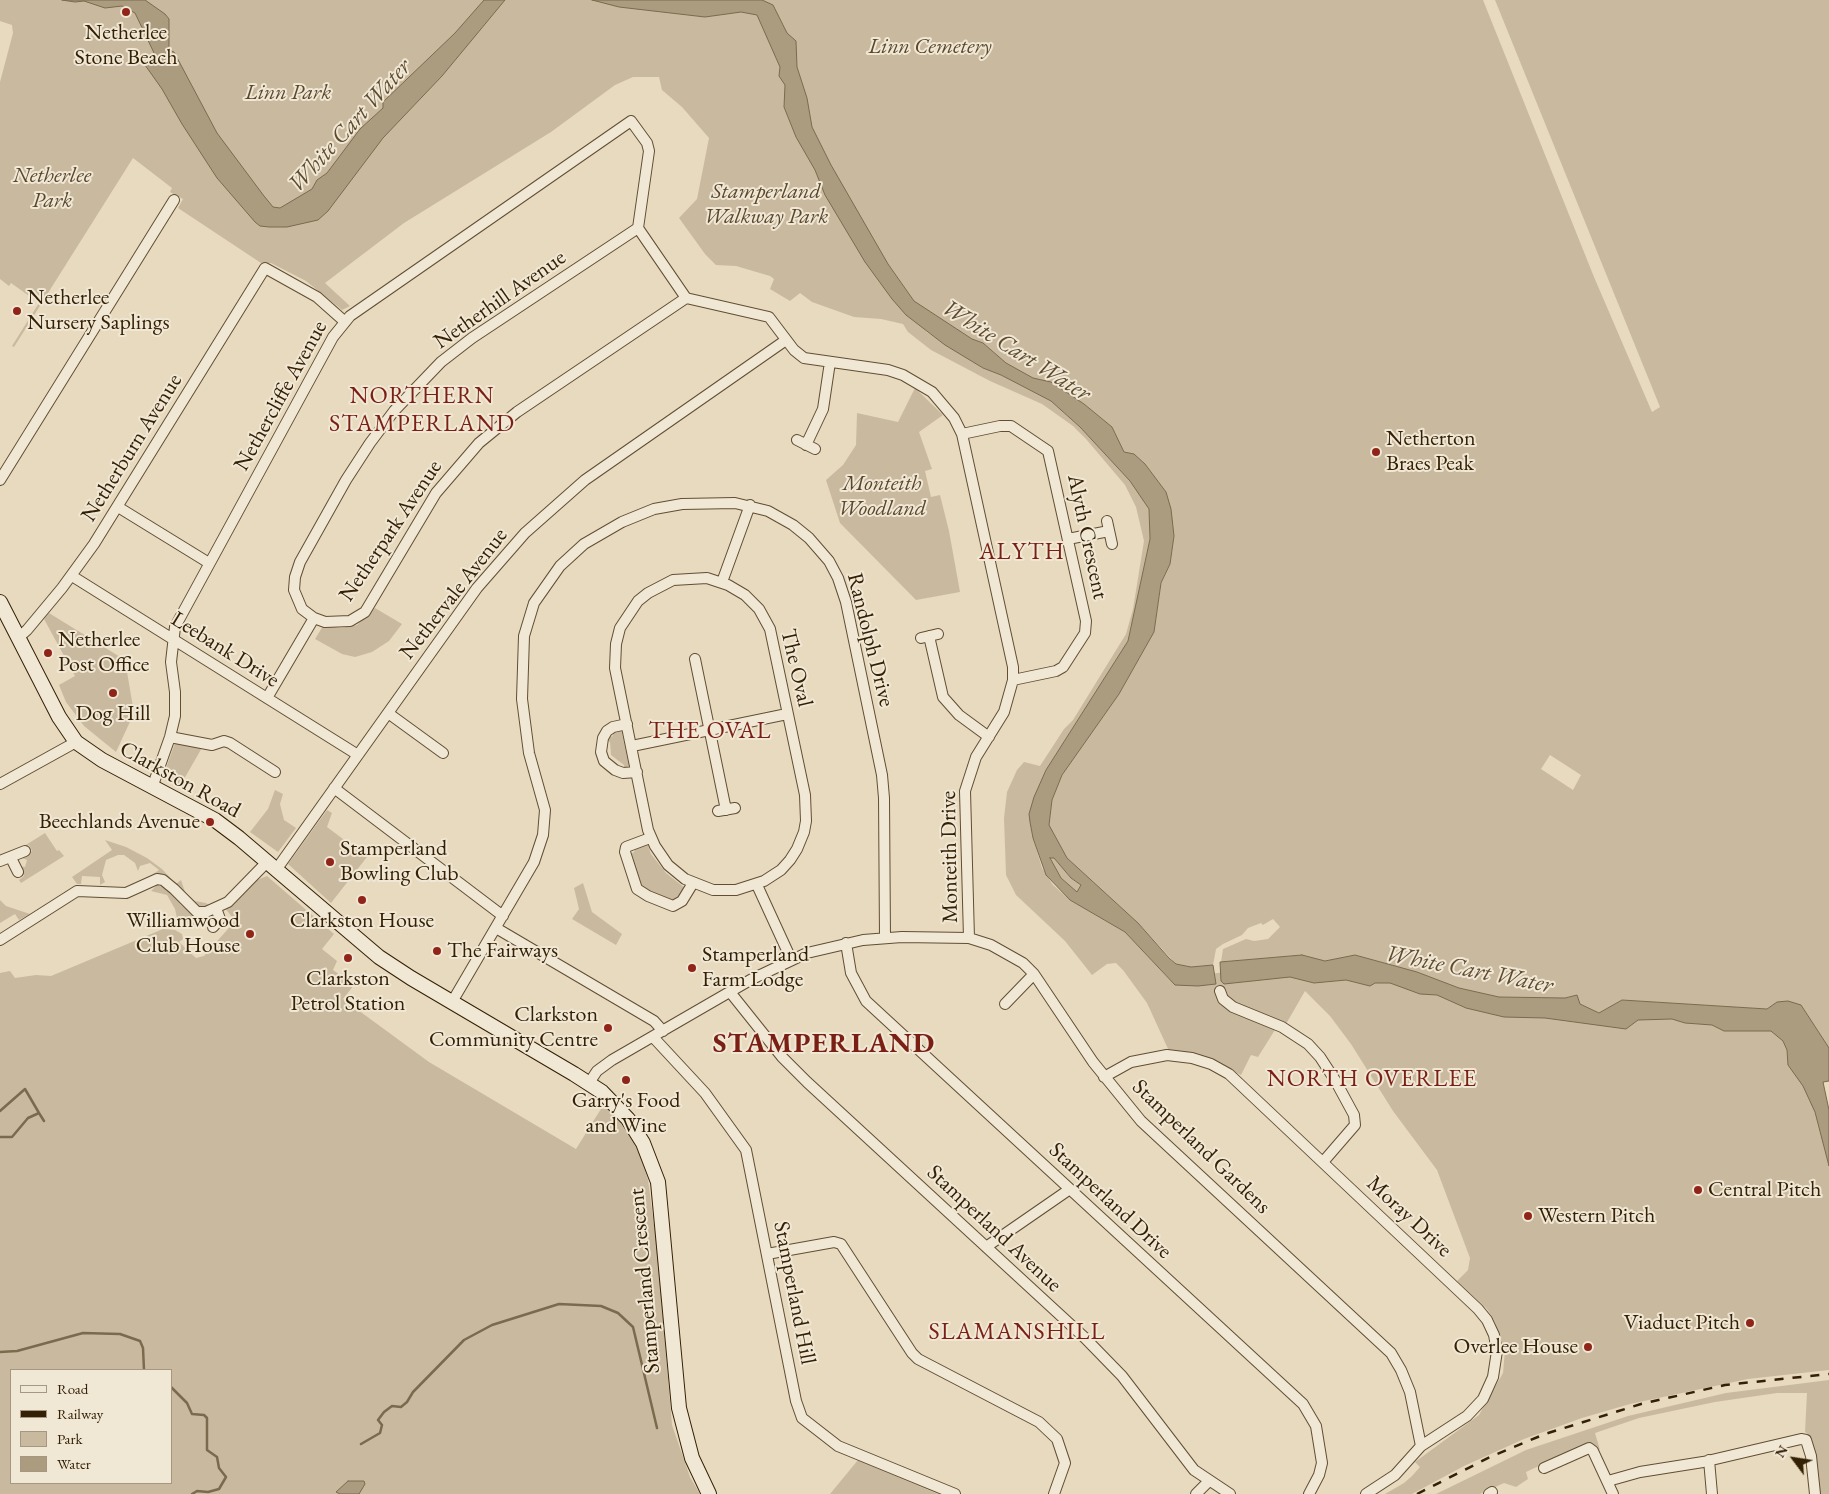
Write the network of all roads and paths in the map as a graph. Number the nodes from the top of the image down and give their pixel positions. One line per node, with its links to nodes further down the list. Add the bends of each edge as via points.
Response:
1 (174, 200): 9 (street)
2 (638, 228): 3 (street); 4 (street, Nethercliffe Avenue, via 649,151 631,121); 18 (street, Netherhill Avenue, via 472,338 441,362 394,411 346,480 300,562 295,577 296,598 302,609)
3 (686, 298): 5 (street, Monteith Drive, via 764,314); 18 (street, Netherpark Avenue, via 517,412 479,443 436,493 365,612 350,621 325,622)
4 (344, 321): 11 (street, Netherburn Avenue, via 317,297 265,268); 14 (street, Nethercliffe Avenue)
5 (786, 340): 6 (street, Monteith Drive, via 804,358); 25 (street, Nethervale Avenue, via 585,480 551,508 503,556 477,588)
6 (830, 362): 7 (street, Monteith Drive, via 888,370 919,383 946,408); 8 (street, via 823,409)
7 (962, 434): 12 (street, Alyth Crescent, via 1011,426 1048,451); 23 (street, Monteith Drive, via 1012,657)
8 (806, 445)
9 (0, 480)
10 (750, 505): 16 (street); 50 (street, Randolph Drive, via 723,502 682,504 629,519 584,544 560,566 541,590 524,636 522,699 529,753 545,810 544,836 534,862); 53 (street, Randolph Drive, via 781,516 809,538 828,561 843,592 884,791)
11 (118, 507): 14 (street); 15 (street, Netherburn Avenue)
12 (1068, 539): 13 (street, via 1108,526); 23 (street, Alyth Crescent, via 1086,622 1085,633 1063,667)
13 (1112, 544)
14 (209, 563): 21 (street, Nethercliffe Avenue)
15 (72, 576): 20 (street, Netherburn Avenue); 21 (street, Leebank Drive)
16 (722, 582): 26 (street, The Oval, via 750,599 770,629); 27 (street, The Oval, via 701,578 674,580 648,593 632,608 624,620 615,657)
17 (0, 602): 20 (main road, Clarkston Road)
18 (314, 618): 24 (street)
19 (929, 636): 30 (street, via 943,698)
20 (18, 638): 31 (main road, Clarkston Road)
21 (172, 638): 24 (street, Leebank Drive); 29 (street, Nethercliffe Avenue, via 175,716)
22 (695, 659): 28 (street)
23 (1012, 680): 30 (street, Monteith Drive, via 1004,712)
24 (267, 698): 34 (street, Leebank Drive)
25 (388, 713): 33 (street); 34 (street, Nethervale Avenue)
26 (787, 714): 28 (street); 48 (street, The Oval, via 805,795 806,821 801,840 790,860 781,870)
27 (627, 724): 32 (street, The Oval); 36 (street, via 608,731 603,738 601,752 604,761 615,770)
28 (710, 730): 32 (street); 40 (street)
29 (170, 737): 35 (street, via 212,745 224,741 230,743); 38 (street, Nethercliffe Avenue)
30 (989, 737): 54 (street, Monteith Drive, via 976,757 965,791)
31 (76, 742): 37 (street); 38 (main road, Clarkston Road, via 102,760)
32 (632, 746): 36 (street, The Oval)
33 (443, 753)
34 (358, 755): 39 (street, Nethervale Avenue)
35 (275, 772)
36 (637, 772): 41 (street, The Oval)
37 (0, 784)
38 (153, 786): 45 (main road, Clarkston Road, via 215,820)
39 (334, 788): 45 (street, Nethervale Avenue); 50 (street)
40 (726, 810)
41 (650, 838): 47 (street, The Oval, via 668,865); 47 (street, via 626,848 637,889 677,906)
42 (25, 852): 43 (street)
43 (11, 858): 44 (street); 46 (street)
44 (0, 861)
45 (272, 866): 49 (street); 61 (main road, Clarkston Road, via 379,957)
46 (18, 872)
47 (693, 883): 48 (street, The Oval, via 718,890)
48 (757, 885): 57 (street)
49 (216, 908): 51 (street, via 220,919); 55 (street, via 197,912 162,880 126,893 83,890 49,907)
50 (503, 916): 52 (street, Randolph Drive)
51 (213, 927)
52 (496, 928): 61 (street, Randolph Drive); 63 (street, via 654,1022)
53 (885, 938): 54 (street, Stamperland Gardens); 56 (street, Stamperland Gardens)
54 (969, 938): 58 (street, Stamperland Gardens, via 1006,952)
55 (0, 940)
56 (846, 943): 57 (street, Stamperland Gardens); 68 (street, Stamperland Drive, via 851,972 866,1001)
57 (792, 959): 60 (street, Stamperland Gardens)
58 (1034, 974): 62 (street); 65 (street, Stamperland Gardens)
59 (1220, 991): 67 (street, via 1223,999 1233,1007 1279,1022 1316,1052 1335,1080 1356,1120 1354,1128)
60 (730, 992): 63 (street, Stamperland Gardens); 69 (street, Stamperland Avenue, via 782,1057 807,1082)
61 (452, 1002): 66 (main road, Clarkston Road)
62 (1005, 1004)
63 (663, 1031): 64 (street, Stamperland Gardens)
64 (653, 1037): 66 (street, Stamperland Gardens, via 603,1066); 70 (street, Stamperland Hill, via 705,1093 743,1145)
65 (1104, 1077): 67 (street, Moray Drive, via 1131,1062 1156,1056 1192,1058 1211,1064 1229,1074); 71 (street, Stamperland Gardens, via 1153,1133 1391,1353 1410,1392)
66 (589, 1083): 76 (main road, Stamperland Crescent, via 628,1119 655,1171 664,1225 679,1408 692,1458)
67 (1323, 1162): 71 (street, Moray Drive, via 1478,1309 1494,1335 1496,1367 1486,1393 1467,1416)
68 (1070, 1189): 69 (street); 81 (street, Stamperland Drive, via 1303,1404 1316,1426 1322,1463)
69 (986, 1247): 74 (street, Stamperland Avenue, via 1100,1353 1125,1380 1194,1470)
70 (766, 1254): 77 (street, Stamperland Hill, via 802,1418 838,1446); 78 (street, via 834,1242 841,1244 918,1359 1039,1422 1058,1439 1065,1463)
71 (1421, 1446): 82 (street, Moray Drive, via 1395,1475)
72 (1709, 1460): 75 (street); 84 (street); 85 (street, via 1806,1440 1814,1471)
73 (1544, 1468): 75 (street, via 1589,1448)
74 (1209, 1481): 79 (street); 80 (street, Stamperland Avenue)
75 (1608, 1481): 83 (street)
76 (709, 1494)
77 (955, 1494)
78 (1054, 1494)
79 (1196, 1494)
80 (1230, 1494)
81 (1309, 1494)
82 (1366, 1494)
83 (1614, 1494)
84 (1712, 1494)
85 (1815, 1494)

